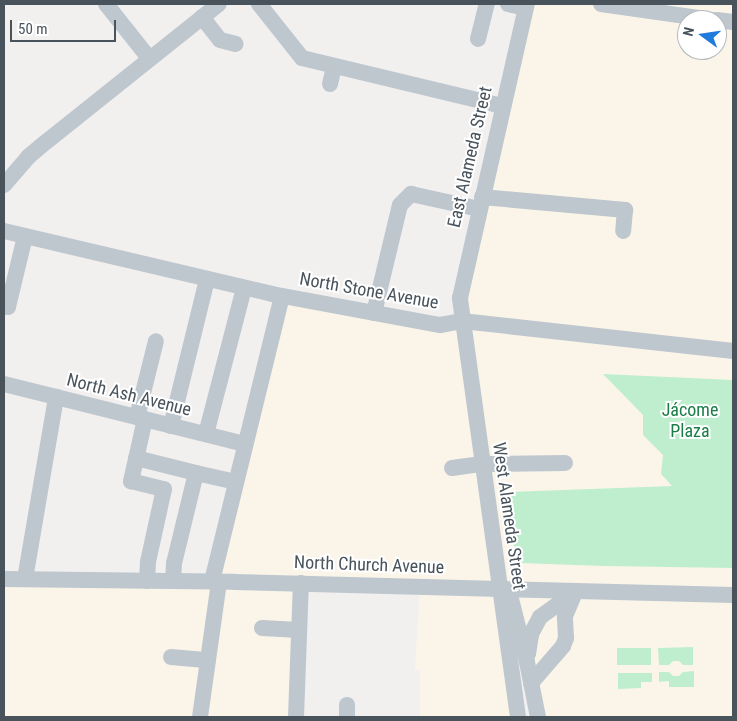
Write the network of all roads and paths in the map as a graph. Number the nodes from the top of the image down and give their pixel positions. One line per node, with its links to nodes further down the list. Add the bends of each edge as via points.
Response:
1 (106, 4): 12 (street)
2 (219, 4): 9 (street)
3 (259, 4): 13 (street, via 302,58)
4 (487, 4): 10 (street)
5 (508, 4): 7 (street)
6 (602, 4): 8 (street)
7 (526, 6): 15 (street, East Alameda Street)
8 (677, 15)
9 (202, 17): 11 (street, via 220,40); 12 (street)
10 (478, 39)
11 (236, 44)
12 (149, 58): 16 (street, via 40,147)
13 (334, 66): 14 (street); 15 (street)
14 (330, 84)
15 (502, 106): 17 (street, East Alameda Street)
16 (4, 185)
17 (481, 203): 18 (street, via 625,210); 25 (street, via 411,194 400,205); 26 (street, East Alameda Street, via 461,287)
18 (623, 230)
19 (4, 231): 20 (street, North Stone Avenue)
20 (25, 236): 21 (street, North Stone Avenue); 24 (street, via 8,307)
21 (207, 279): 22 (street, North Stone Avenue); 32 (street)
22 (244, 288): 23 (street, North Stone Avenue); 33 (street)
23 (282, 296): 25 (street, North Stone Avenue); 34 (street)
24 (4, 306)
25 (374, 313): 26 (street, North Stone Avenue, via 440,324)
26 (462, 321): 28 (street, North Stone Avenue); 37 (street, West Alameda Street)
27 (156, 341): 31 (street)
28 (733, 351)
29 (4, 384): 30 (street, North Ash Avenue)
30 (56, 397): 31 (street, North Ash Avenue); 42 (street)
31 (142, 418): 32 (street, North Ash Avenue); 35 (street)
32 (171, 426): 33 (street, North Ash Avenue)
33 (206, 434): 34 (street, North Ash Avenue)
34 (245, 444): 40 (street)
35 (136, 458): 39 (street); 43 (street, via 131,481 164,489)
36 (565, 463): 37 (street)
37 (482, 464): 38 (street); 47 (street, West Alameda Street)
38 (452, 468)
39 (196, 472): 40 (street); 44 (street, via 174,563)
40 (236, 482): 45 (street)
41 (4, 579): 42 (street, North Church Avenue)
42 (25, 579): 43 (street, North Church Avenue)
43 (147, 581): 44 (street, North Church Avenue)
44 (173, 581): 45 (street, North Church Avenue)
45 (215, 581): 46 (street, North Church Avenue); 53 (street)
46 (301, 583): 47 (street, North Church Avenue); 51 (street)
47 (504, 589): 48 (street, North Church Avenue); 54 (street, West Alameda Street); 58 (street, West Alameda Street)
48 (575, 592): 49 (street, North Church Avenue); 54 (street, via 547,610 536,622); 55 (street, via 565,616 563,646)
49 (733, 595)
50 (262, 628): 51 (street)
51 (299, 630): 57 (street)
52 (171, 657): 53 (street)
53 (208, 660): 56 (street)
54 (527, 662): 55 (street, West Alameda Street)
55 (531, 683): 59 (street, West Alameda Street)
56 (200, 717)
57 (296, 717)
58 (518, 717)
59 (538, 717)

